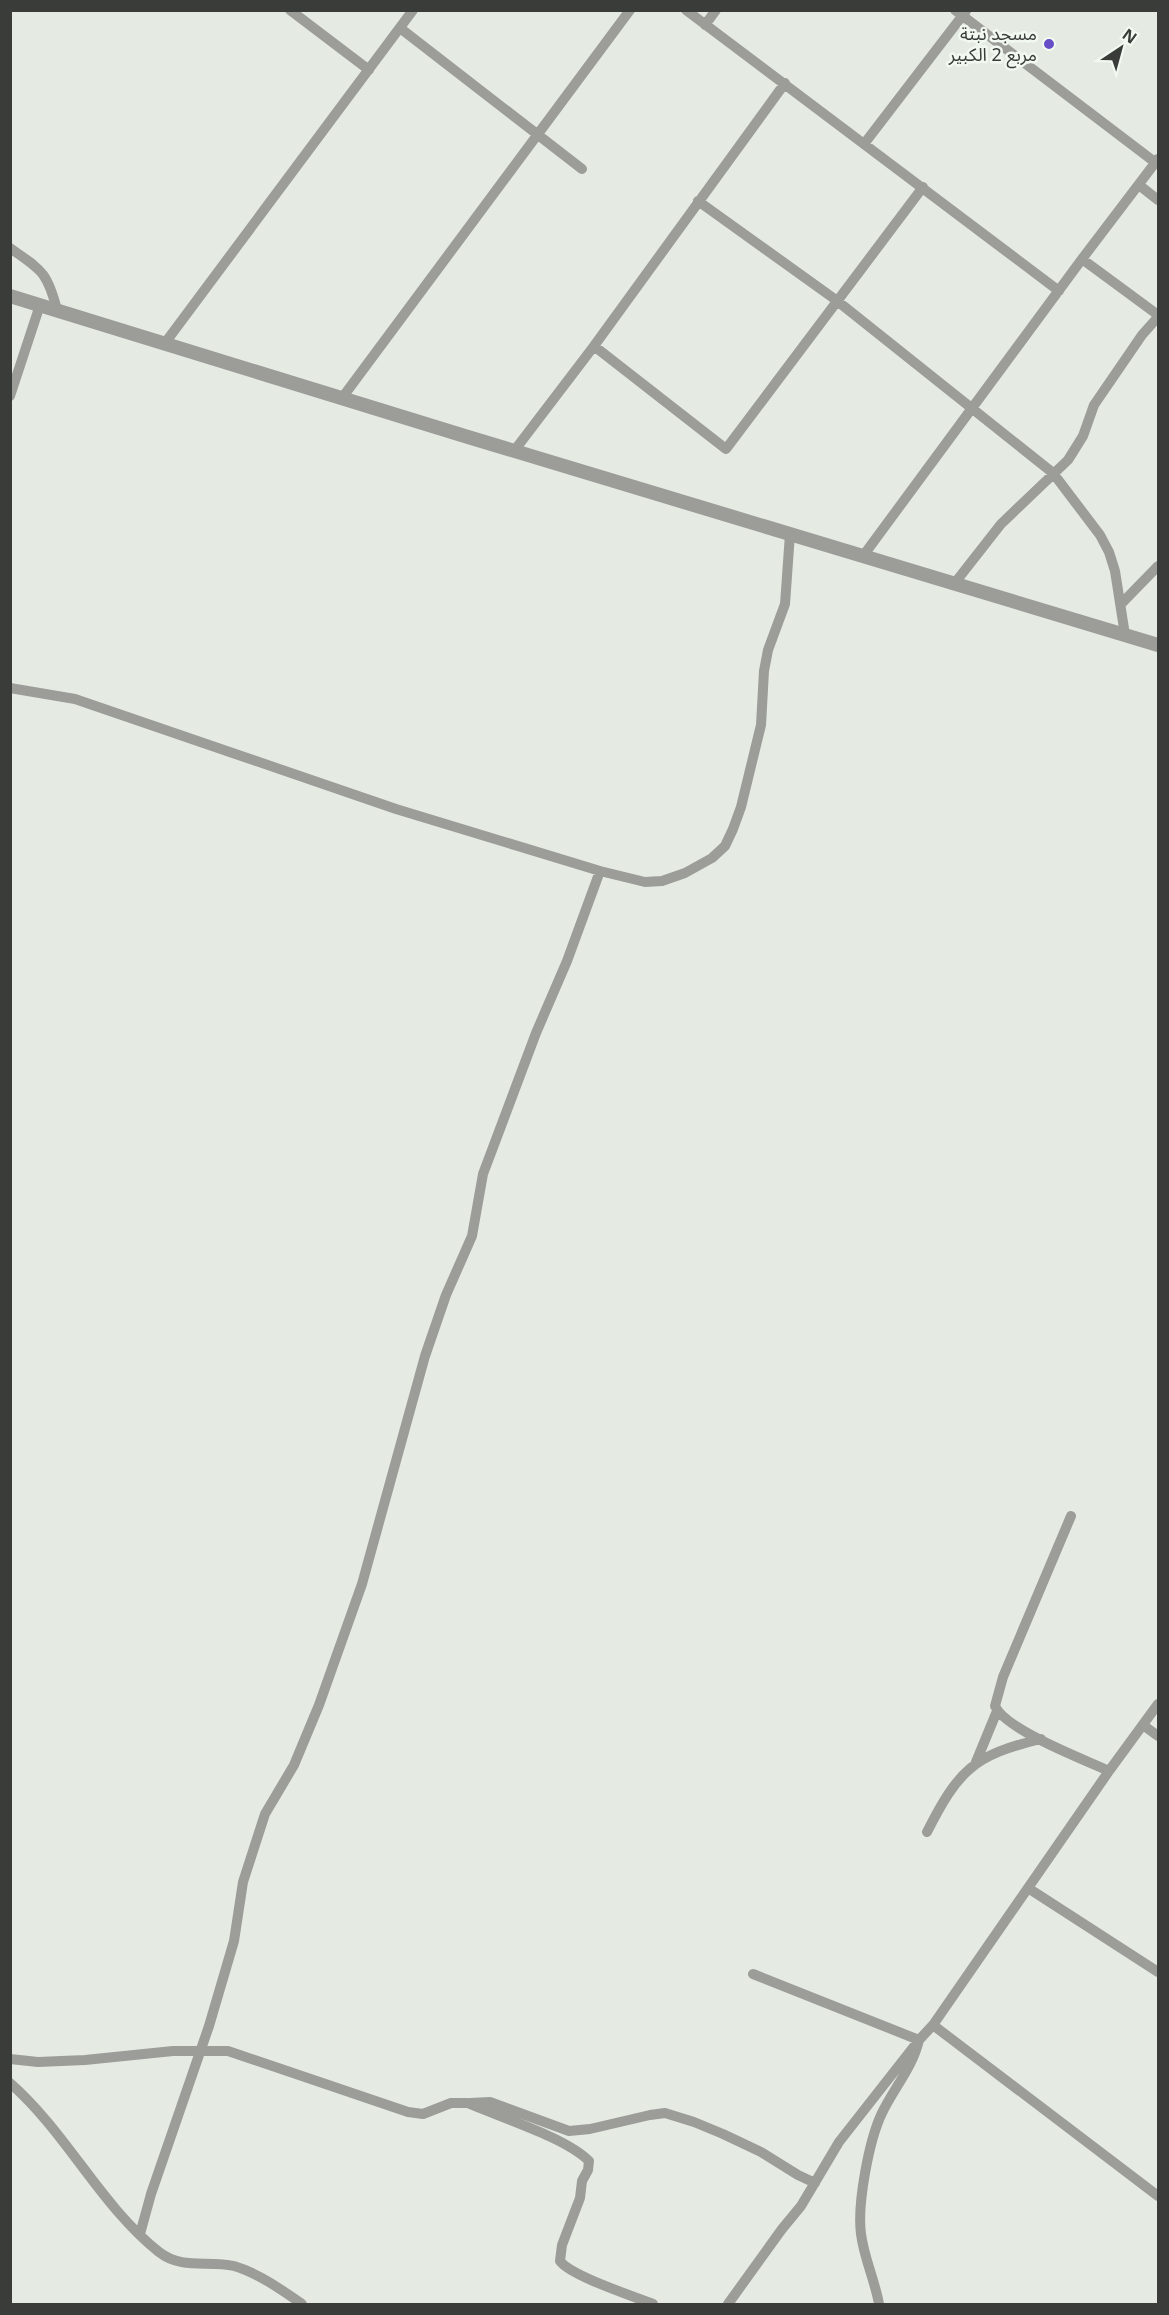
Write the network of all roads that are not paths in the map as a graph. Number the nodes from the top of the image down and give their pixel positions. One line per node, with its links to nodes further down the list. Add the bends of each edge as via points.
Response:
1 (290, 10): 9 (street)
2 (413, 10): 8 (street)
3 (630, 10): 11 (street)
4 (686, 10): 7 (street)
5 (716, 10): 7 (street)
6 (961, 12): 12 (street); 13 (street)
7 (705, 25): 10 (street)
8 (400, 28): 9 (street); 11 (street)
9 (369, 70): 27 (street)
10 (785, 83): 12 (street); 18 (street)
11 (538, 134): 14 (street); 30 (street)
12 (864, 144): 16 (street)
13 (1157, 161): 15 (street)
14 (582, 169)
15 (1139, 185): 17 (street); 20 (street)
16 (923, 187): 21 (street); 23 (street)
17 (1158, 200)
18 (698, 201): 23 (street); 28 (street)
19 (10, 248): 25 (street, via 45,276)
20 (1082, 259): 21 (street); 26 (street)
21 (1059, 291): 31 (street)
22 (10, 296): 24 (street)
23 (836, 300): 28 (street, via 726,448); 31 (street)
24 (40, 304): 25 (street); 29 (street)
25 (57, 310): 27 (street)
26 (1158, 316): 33 (street, via 1094,405 1083,436 1068,460)
27 (165, 343): 30 (street)
28 (594, 346): 32 (street)
29 (10, 396)
30 (342, 398): 32 (street)
31 (974, 408): 33 (street); 35 (street)
32 (514, 451): 34 (street)
33 (1053, 473): 37 (street, via 1001,524); 38 (street, via 1100,535 1109,552)
34 (790, 534): 35 (street); 42 (street, via 785,604 768,650 761,725 741,807 725,846 712,858 662,881 645,882)
35 (863, 556): 37 (street)
36 (1158, 566): 38 (street)
37 (954, 584): 39 (street)
38 (1122, 603): 39 (street)
39 (1125, 635): 40 (street)
40 (1158, 645)
41 (10, 688): 42 (street, via 75,699 396,809)
42 (600, 871): 57 (street, via 483,1174 472,1236 425,1356 362,1584 294,1765 265,1814 243,1882 230,1955)
43 (1071, 1516): 45 (street, via 997,1694)
44 (1158, 1704): 46 (street)
45 (997, 1711): 48 (street, via 1005,1720); 49 (street)
46 (1143, 1725): 47 (street); 50 (street)
47 (1158, 1736)
48 (1041, 1739): 49 (street, via 1010,1746); 50 (street)
49 (976, 1762): 51 (street, via 945,1796)
50 (1109, 1771): 52 (street)
51 (927, 1832)
52 (1028, 1888): 53 (street); 55 (street)
53 (1158, 1972)
54 (753, 1974): 56 (street)
55 (933, 2025): 56 (street); 62 (street)
56 (919, 2040): 61 (street, via 839,2142); 67 (street, via 916,2055 877,2125 863,2189 861,2233)
57 (201, 2050): 58 (street, via 38,2062); 60 (street, via 228,2051 408,2112 423,2114 451,2103); 63 (street)
58 (10, 2059)
59 (10, 2083): 63 (street, via 42,2114)
60 (468, 2103): 61 (street, via 490,2102 569,2131 665,2113 723,2134); 65 (street, via 565,2144 589,2161 560,2261 577,2273)
61 (815, 2183): 66 (street)
62 (1158, 2196)
63 (140, 2234): 64 (street, via 177,2262 241,2269)
64 (302, 2304)
65 (653, 2304)
66 (728, 2304)
67 (879, 2304)

